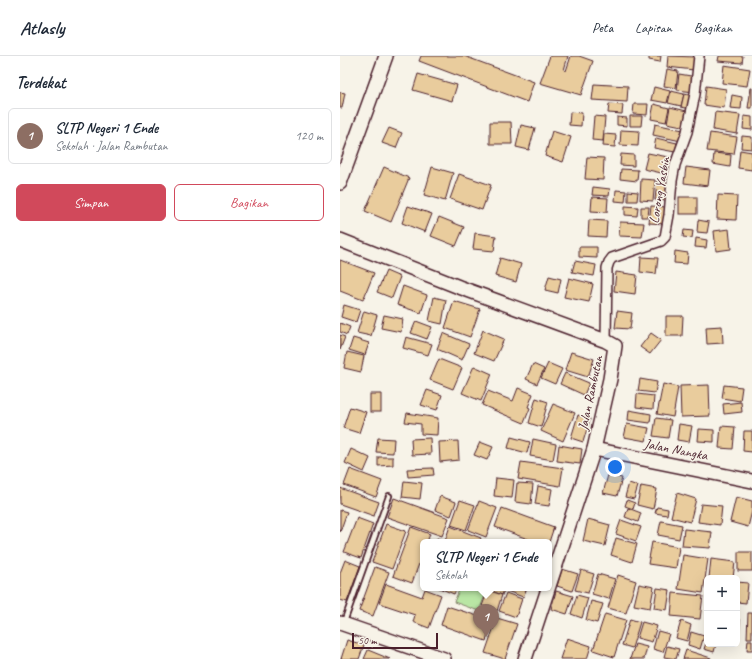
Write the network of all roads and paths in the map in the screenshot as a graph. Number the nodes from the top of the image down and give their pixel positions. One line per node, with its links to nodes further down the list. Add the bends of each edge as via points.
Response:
1 (386, 56): 3 (street)
2 (699, 56): 5 (street, Lorong Yasbin, via 687,132 675,165 665,237 612,258 609,262)
3 (340, 184)
4 (340, 240): 5 (street, Jalan Rambutan)
5 (606, 341): 6 (street, Jalan Rambutan, via 614,345 616,351)
6 (594, 449): 7 (street, Jalan Nangka); 9 (street, Jalan Rambutan)
7 (752, 481)
8 (389, 496): 11 (lane)
9 (552, 577)
10 (547, 591): 13 (street, Jalan Rambutan)
11 (342, 624): 12 (street)
12 (444, 659)
13 (525, 659)

